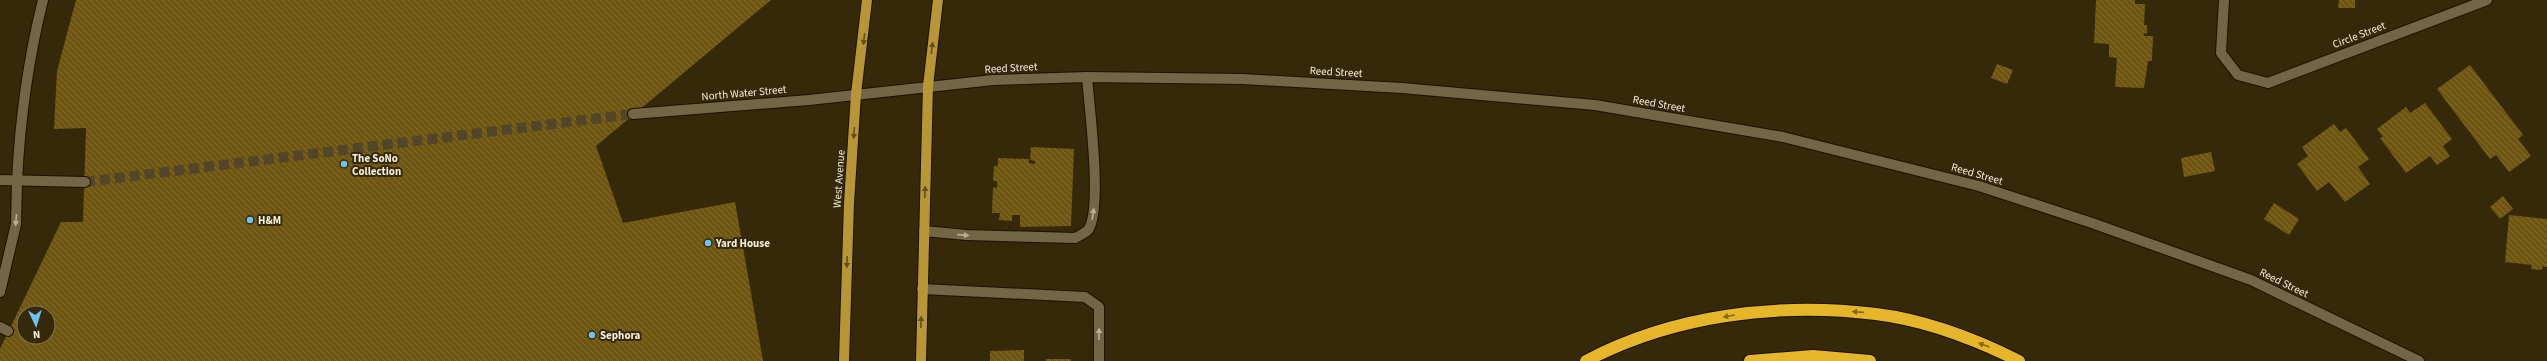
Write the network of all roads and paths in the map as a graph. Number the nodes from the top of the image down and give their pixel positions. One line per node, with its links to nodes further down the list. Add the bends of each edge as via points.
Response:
1 (43, 0): 11 (street, via 32,43 24,96 19,132)
2 (867, 0): 8 (main road, West Avenue, one-way to 8)
3 (938, 0): 7 (main road, one-way to 3)
4 (2224, 0): 5 (street, Circle Street, via 2220,53 2238,75 2268,83)
5 (2487, 0)
6 (1087, 77): 7 (street, Reed Street, via 992,80); 13 (street, one-way to 6, via 966,235 1075,238 1088,231 1093,218 1095,193); 23 (street, Reed Street, via 1243,79 1402,88 1595,104 1783,138 1979,186 2092,223 2250,280)
7 (928, 86): 8 (street, Reed Street); 13 (main road, one-way to 7)
8 (856, 94): 9 (street, North Water Street); 16 (main road, West Avenue, one-way to 16, via 849,203)
9 (633, 114)
10 (0, 180): 11 (street)
11 (17, 181): 12 (street); 15 (street, one-way to 15, via 16,224)
12 (85, 182)
13 (924, 231): 14 (main road)
14 (922, 289): 17 (main road, one-way to 14); 18 (street, one-way to 14, via 1100,308 1085,297)
15 (0, 292)
16 (844, 361)
17 (920, 361)
18 (1099, 361)
19 (1586, 361): 22 (highway, one-way to 19, via 1992,347 1937,328 1877,314 1814,309 1756,312 1698,322 1648,335)
20 (1750, 361): 21 (highway, via 1813,356)
21 (1870, 361)
22 (2019, 361)
23 (2419, 361)

